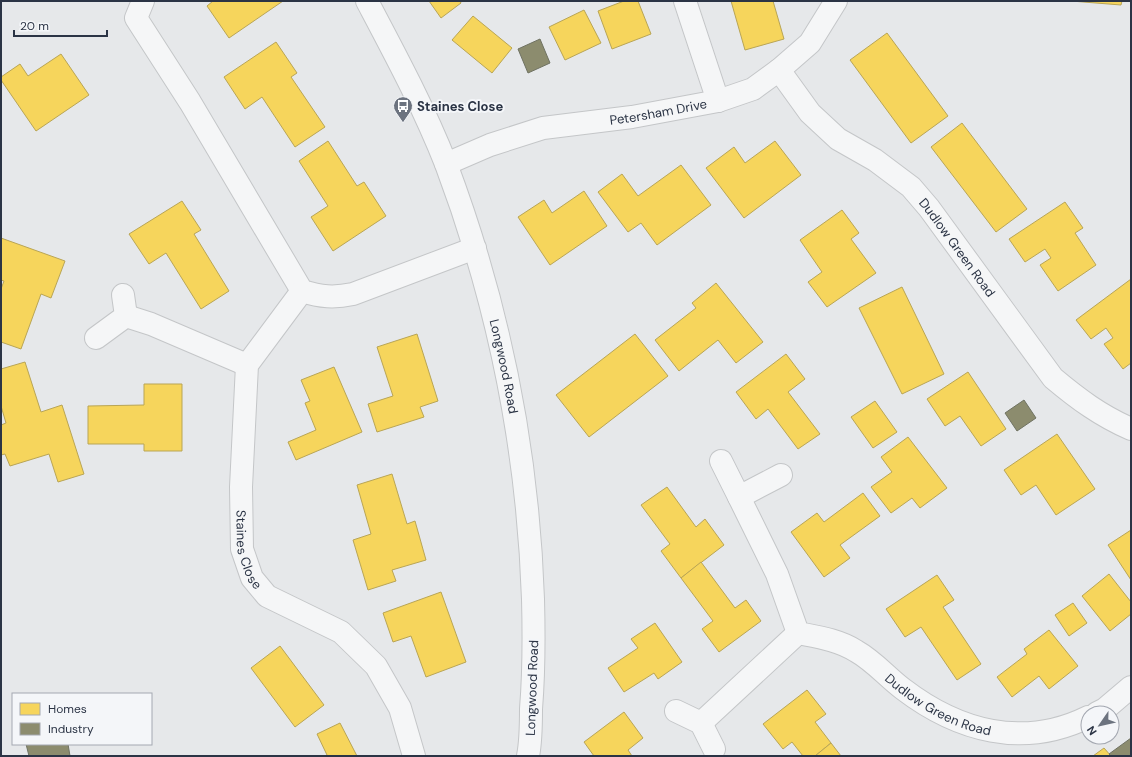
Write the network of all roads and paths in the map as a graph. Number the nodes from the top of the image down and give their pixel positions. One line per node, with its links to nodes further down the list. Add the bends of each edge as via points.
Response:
1 (143, 1): 9 (street, via 136,18 190,102)
2 (367, 1): 7 (street, Longwood Road, via 408,79)
3 (686, 1): 6 (street)
4 (836, 1): 5 (street, Petersham Drive, via 810,43)
5 (779, 70): 6 (street, Petersham Drive, via 753,88); 12 (street, Dudlow Green Road, via 810,113 838,139 875,160 911,187 1053,378 1079,400 1108,419)
6 (718, 100): 7 (street, Petersham Drive, via 632,117 543,128 490,145)
7 (446, 164): 8 (street, Longwood Road)
8 (475, 248): 9 (street, via 353,294 334,298 319,297); 24 (street, Longwood Road, via 502,344 520,440 529,525 535,654)
9 (302, 291): 11 (street)
10 (96, 338): 11 (street, via 125,306 151,324)
11 (247, 365): 23 (street, Staines Close, via 241,487 242,549 252,578 268,596 341,632 376,666 400,708)
12 (1131, 429)
13 (721, 461): 15 (street)
14 (781, 475): 15 (street)
15 (739, 497): 16 (street, via 777,574)
16 (798, 633): 20 (street, Dudlow Green Road, via 834,641 856,650 902,689 932,709 989,732 1020,734 1050,730); 21 (street)
17 (1131, 687): 18 (street)
18 (1110, 705)
19 (676, 711): 21 (street)
20 (1080, 721)
21 (701, 723): 22 (street)
22 (714, 749)
23 (414, 756)
24 (528, 756)

